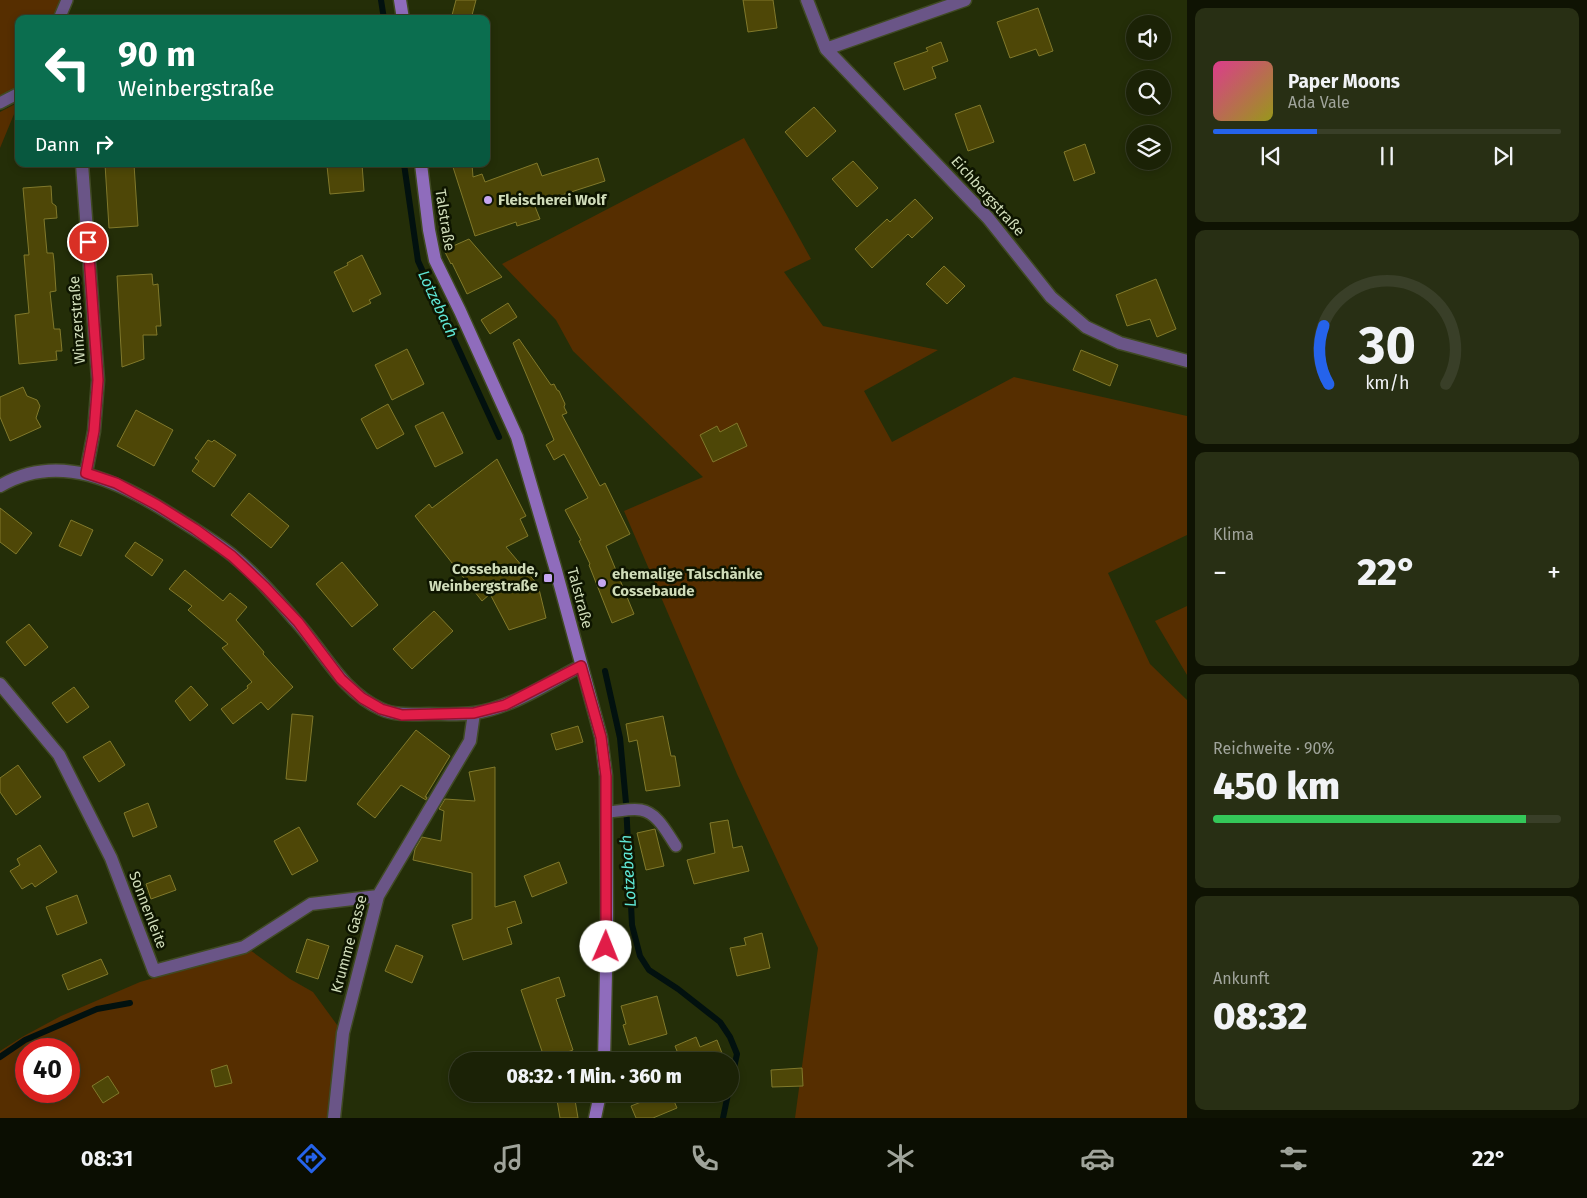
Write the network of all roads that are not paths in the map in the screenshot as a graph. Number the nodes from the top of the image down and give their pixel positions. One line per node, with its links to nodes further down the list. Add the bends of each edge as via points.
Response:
1 (67, 0): 5 (lane)
2 (400, 0): 6 (street)
3 (807, 0): 7 (street, Eichbergstraße)
4 (965, 0): 7 (street)
5 (61, 15)
6 (402, 15)
7 (826, 49): 12 (street, Eichbergstraße, via 988,218 1051,297 1086,327 1120,343)
8 (15, 95): 9 (lane)
9 (0, 103)
10 (82, 167): 13 (street, Winzerstraße, via 98,380 94,431)
11 (421, 167): 15 (street, Talstraße, via 435,260 517,437)
12 (1187, 361)
13 (86, 473): 14 (street, via 46,470 13,478); 17 (street, via 116,483 157,505 232,556 291,615 341,679 362,698 381,709 402,715)
14 (0, 486)
15 (581, 666): 17 (street, via 505,705); 18 (street, Talstraße, via 601,737)
16 (0, 684): 20 (street, Sonnenleite, via 59,755 111,858 154,971 244,947 311,904)
17 (474, 713): 20 (street, Krumme Gasse, via 470,740)
18 (609, 812): 19 (lane, via 648,812 659,820); 21 (street, Talstraße)
19 (676, 846)
20 (378, 896): 23 (street, Krumme Gasse, via 343,1032)
21 (604, 1052)
22 (598, 1102): 24 (street)
23 (334, 1118)
24 (595, 1118)

